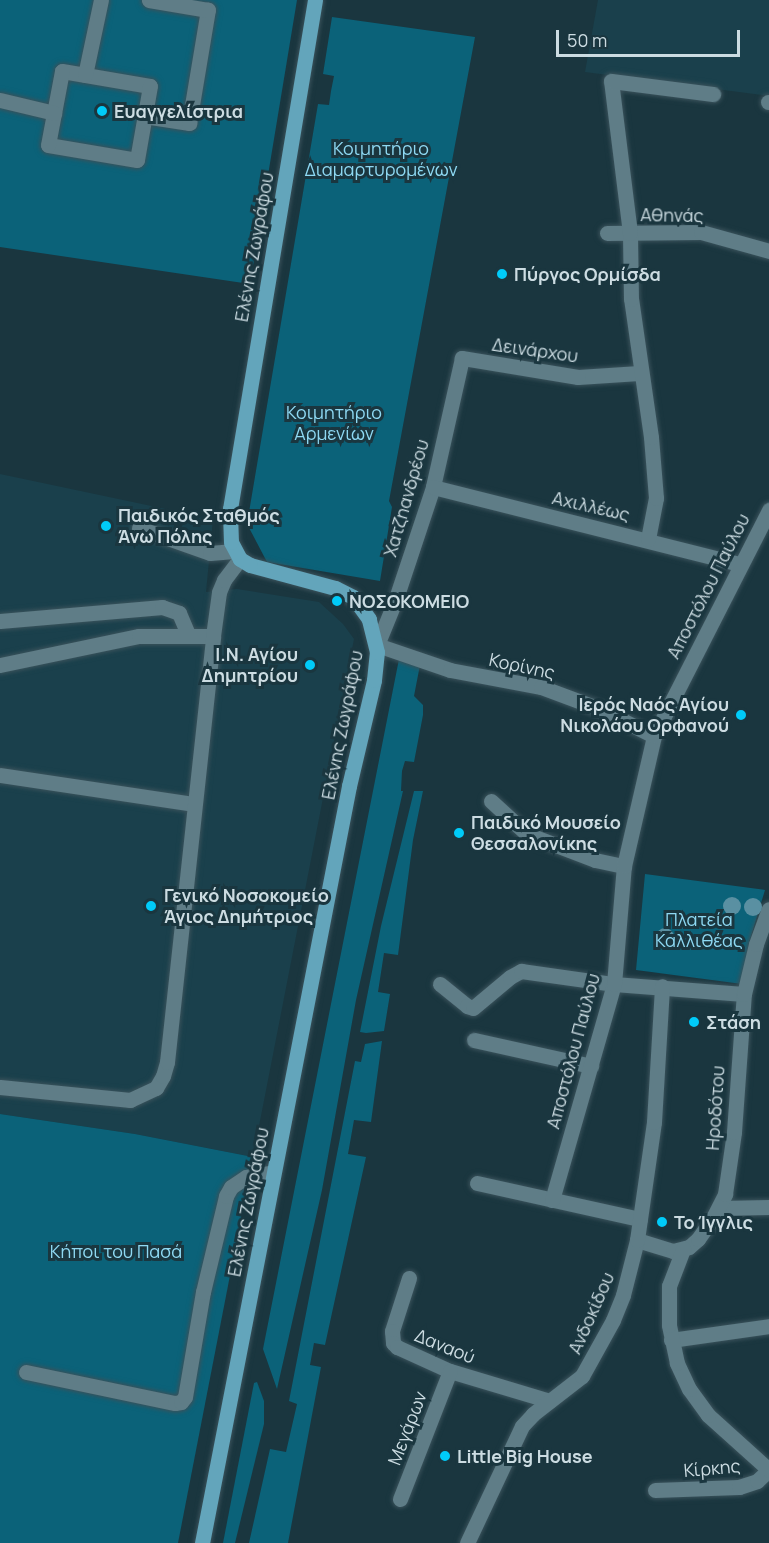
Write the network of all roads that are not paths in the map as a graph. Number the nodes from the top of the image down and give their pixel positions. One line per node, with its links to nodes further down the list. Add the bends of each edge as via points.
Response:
1 (101, 0): 4 (street)
2 (149, 0): 8 (street, via 208,10 189,123)
3 (315, 0): 18 (main road, Ελένης Ζωγράφου, via 230,509 231,542)
4 (85, 75): 7 (street, via 62,71); 8 (street, via 150,86)
5 (713, 94): 10 (street, via 611,81)
6 (0, 100): 7 (street)
7 (54, 113): 8 (street, via 48,145 137,160)
8 (144, 116)
9 (607, 233): 10 (street, Αθηνάς)
10 (630, 233): 11 (street, Αθηνάς, via 702,232); 13 (street, via 631,299)
11 (769, 252)
12 (462, 358): 13 (street, Δεινάρχου, via 578,377); 14 (street, Χατζηανδρέου)
13 (639, 373): 17 (street, via 651,437 656,498)
14 (433, 487): 17 (street, Αχιλλέως); 23 (street, Χατζηανδρέου)
15 (769, 510): 19 (street, Αποστόλου Παύλου)
16 (139, 528): 18 (street, via 210,553)
17 (648, 539): 19 (street, Αχιλλέως)
18 (237, 555): 22 (street, via 219,592); 23 (main road, Ελένης Ζωγράφου, via 266,570 335,588 353,597 369,619)
19 (740, 564): 25 (street, Αποστόλου Παύλου)
20 (0, 621): 21 (street, via 162,607 178,613)
21 (189, 636): 22 (street); 24 (street, via 139,636)
22 (213, 636): 28 (street)
23 (377, 645): 25 (street, Κορίνης, via 450,670 541,687); 39 (main road, Ελένης Ζωγράφου, via 374,680)
24 (0, 665)
25 (654, 736): 29 (street, Αποστόλου Παύλου)
26 (0, 775): 28 (street)
27 (490, 801): 29 (street, via 527,834 595,860)
28 (194, 804): 38 (street, via 167,1062 156,1088 130,1100 116,1100)
29 (624, 866): 33 (street, Αποστόλου Παύλου)
30 (769, 909): 31 (street, Ηροδότου)
31 (762, 946): 35 (street, Ηροδότου)
32 (440, 984): 33 (street, via 473,1008 521,971)
33 (614, 984): 34 (street); 37 (street, Αποστόλου Παύλου)
34 (662, 986): 35 (street); 44 (street, Ανδοκίδου, via 654,1122)
35 (744, 994): 43 (street, Ηροδότου, via 729,1171)
36 (474, 1040): 37 (street)
37 (591, 1066): 41 (street, Αποστόλου Παύλου)
38 (0, 1087)
39 (273, 1172): 51 (street, via 246,1177 231,1187 226,1196 203,1292 186,1397 175,1403); 56 (main road, Ελένης Ζωγράφου)
40 (477, 1183): 41 (street)
41 (552, 1200): 44 (street)
42 (769, 1207): 43 (street)
43 (719, 1208): 46 (street, Ηροδότου, via 698,1239)
44 (640, 1219): 45 (street, Ανδοκίδου)
45 (637, 1240): 46 (street, via 673,1251); 52 (street, Ανδοκίδου, via 623,1296 607,1332 582,1376)
46 (683, 1250): 49 (street, via 669,1286)
47 (409, 1278): 50 (street, Δαναού, via 392,1331 393,1343)
48 (769, 1326): 49 (street)
49 (671, 1340): 53 (street, via 683,1378 698,1403)
50 (450, 1371): 52 (street, Δαναού); 55 (street, Μεγάρων)
51 (26, 1372)
52 (550, 1401): 57 (street, Ανδοκίδου, via 522,1426)
53 (769, 1470): 54 (street, Κίρκης, via 758,1481 739,1487)
54 (655, 1490)
55 (400, 1498)
56 (202, 1543)
57 (467, 1543)

